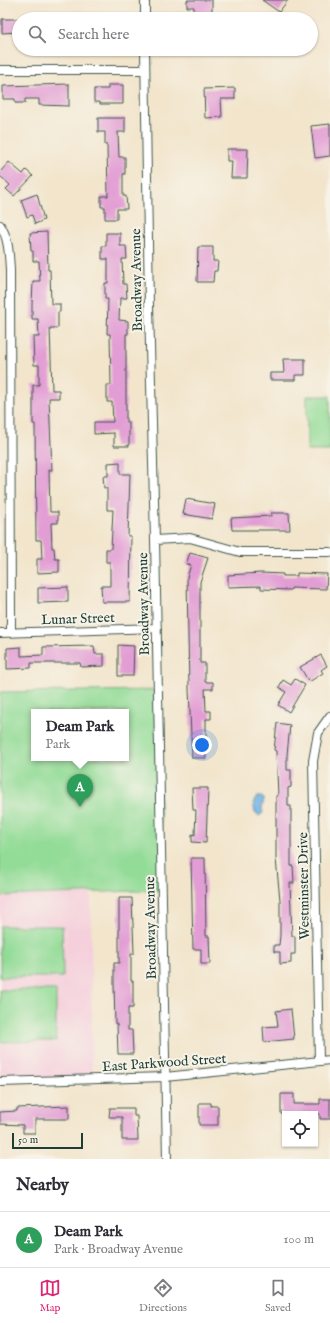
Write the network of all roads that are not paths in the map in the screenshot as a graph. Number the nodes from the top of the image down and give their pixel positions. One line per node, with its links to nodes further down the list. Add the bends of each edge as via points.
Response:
1 (145, 0): 2 (street)
2 (145, 12)
3 (145, 56): 5 (street, Broadway Avenue)
4 (0, 70): 5 (street)
5 (145, 70): 7 (street, Broadway Avenue)
6 (0, 225): 11 (street, via 9,250 10,270)
7 (155, 540): 8 (street, via 190,538 240,552); 9 (street, Broadway Avenue)
8 (330, 552)
9 (157, 628): 11 (street, Lunar Street); 15 (street, Broadway Avenue)
10 (0, 633): 11 (street, Lunar Street)
11 (11, 633)
12 (330, 716): 14 (street, Westminster Drive, via 318,733 313,761)
13 (330, 1060): 14 (street, East Parkwood Street)
14 (319, 1061): 15 (street, East Parkwood Street)
15 (165, 1077): 16 (street, East Parkwood Street); 17 (street, Broadway Avenue)
16 (0, 1082)
17 (167, 1159)

